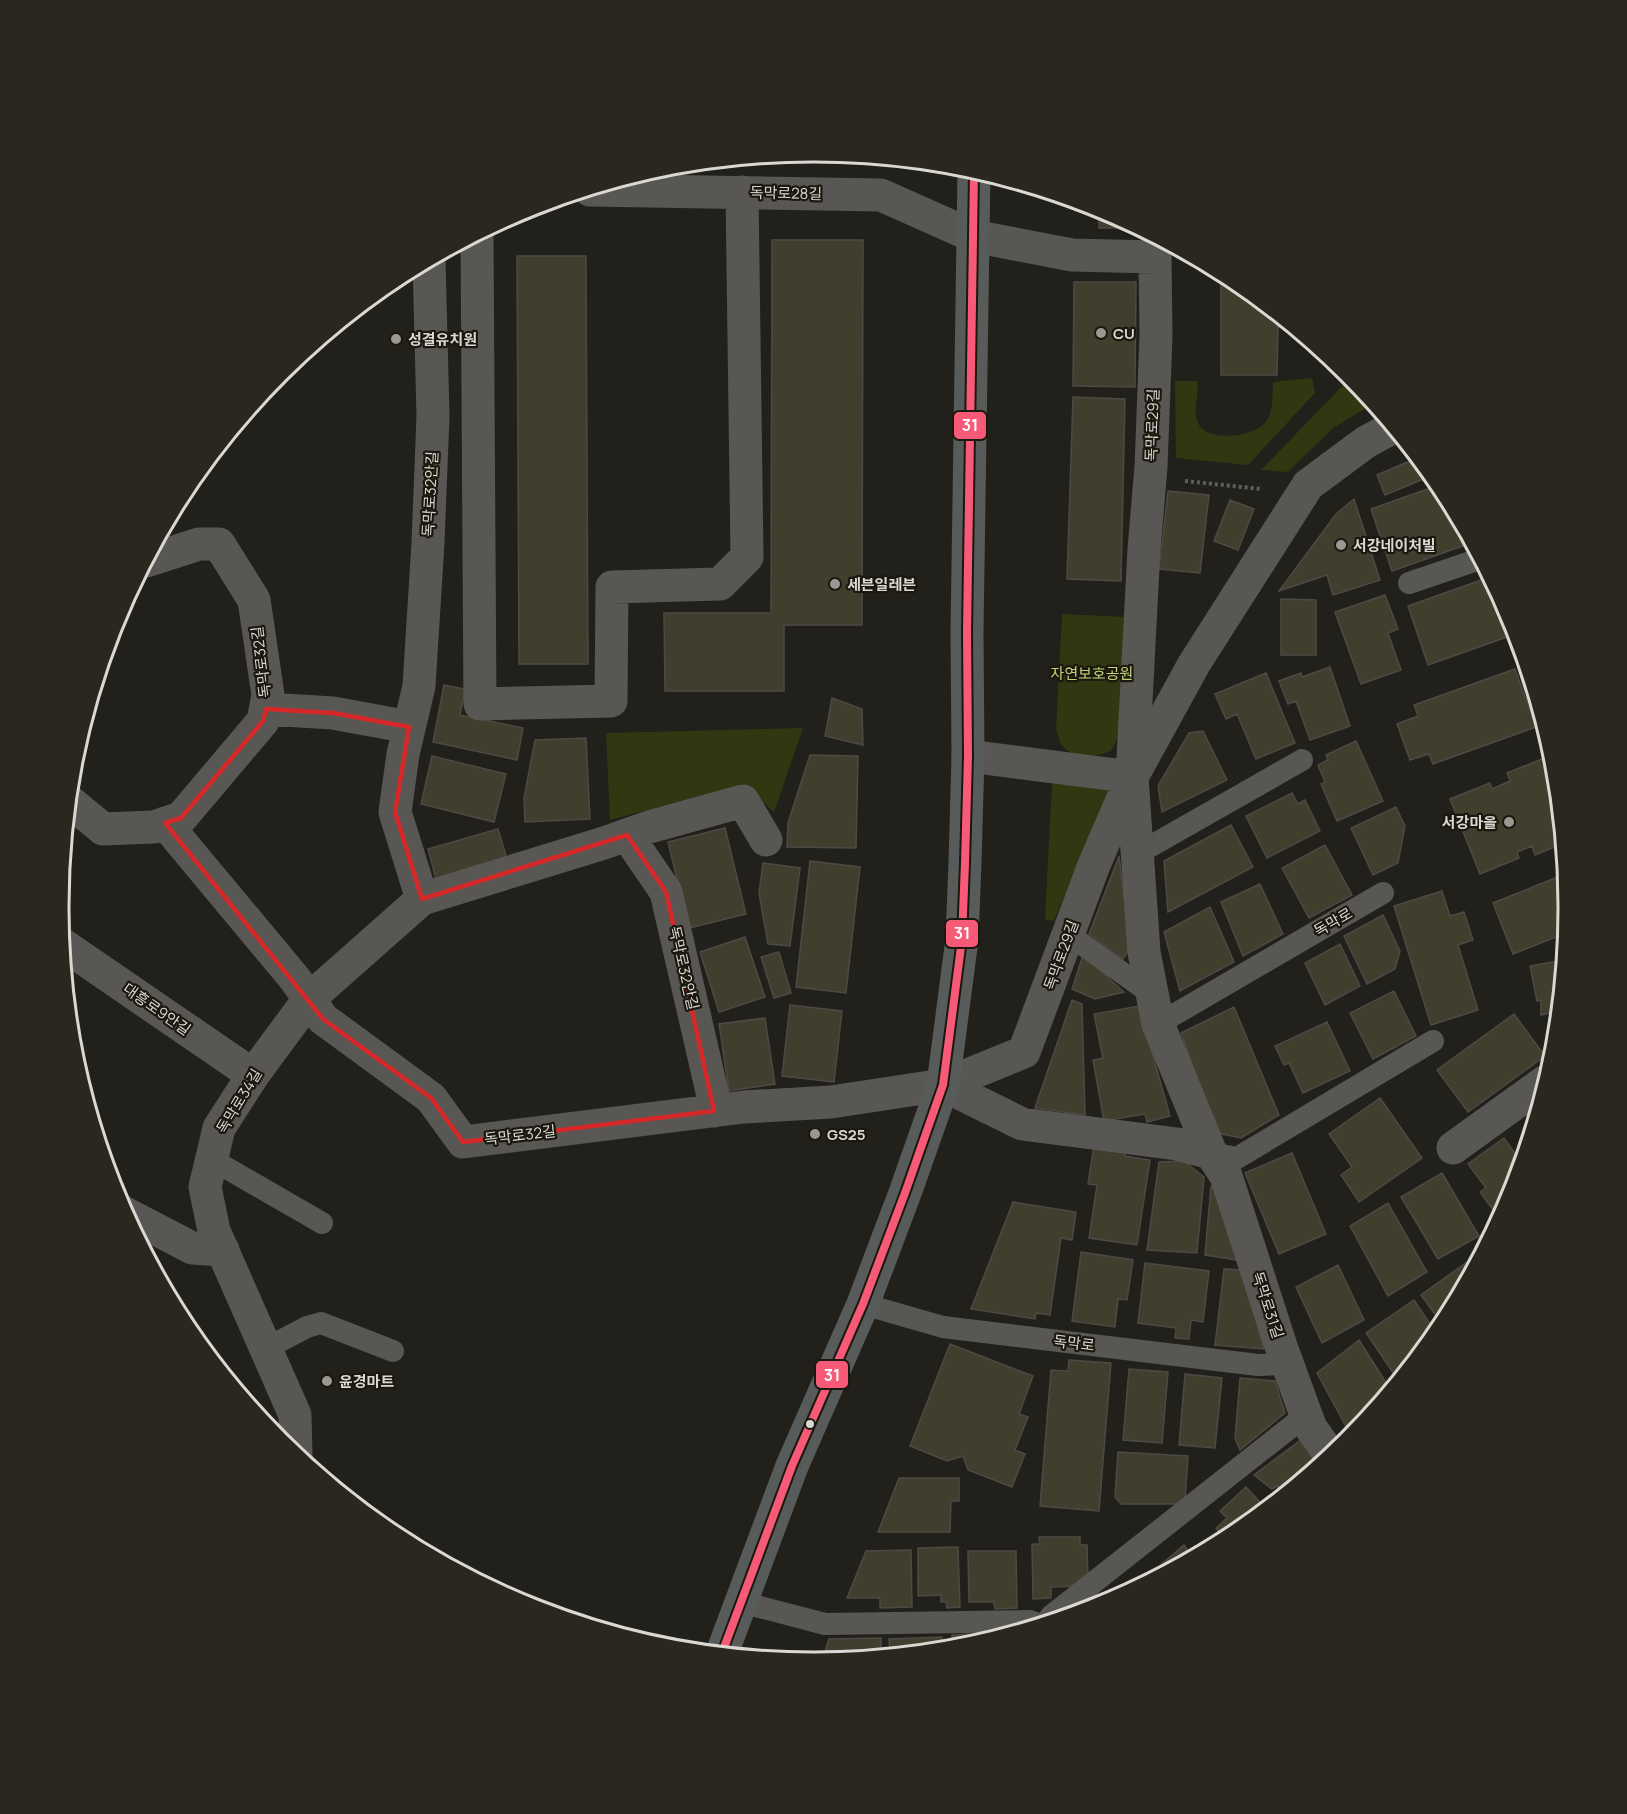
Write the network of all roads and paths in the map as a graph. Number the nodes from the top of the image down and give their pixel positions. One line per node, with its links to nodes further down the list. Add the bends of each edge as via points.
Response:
1 (974, 180): 4 (main road)
2 (613, 190): 3 (street, 독막로28길)
3 (742, 192): 4 (street, 독막로28길, via 881,195); 5 (street, via 747,557 720,584 612,587 611,700 480,704)
4 (973, 237): 8 (street, 독막로29길, via 1072,255 1155,256); 15 (main road)
5 (477, 243)
6 (429, 269): 14 (street, 독막로32안길, via 433,416 418,686)
7 (1386, 431): 9 (street, 독막로29길, via 1308,485)
8 (1150, 478): 9 (path); 17 (street, 독막로29길)
9 (1304, 493): 17 (street, 독막로29길, via 1194,663)
10 (157, 557): 13 (street, 독막로32길, via 199,544 219,544 254,600 268,695)
11 (1472, 562): 12 (lane)
12 (1410, 583)
13 (266, 709): 14 (street, via 333,713); 19 (street, 독막로32길, via 263,721 182,818)
14 (409, 727): 24 (street, 독막로32안길, via 395,812)
15 (968, 756): 17 (street); 31 (main road, via 962,939)
16 (1302, 760): 22 (lane)
17 (1132, 777): 22 (street); 25 (street, 독막로29길)
18 (76, 806): 19 (street, 독막로32길, via 103,829)
19 (165, 823): 27 (street, 독막로32길)
20 (627, 835): 21 (street, via 743,801); 24 (street); 33 (street, 독막로32안길, via 666,892)
21 (766, 840)
22 (1137, 854): 28 (street, via 1144,952)
23 (1383, 893): 28 (lane, 독막로)
24 (422, 899): 27 (street)
25 (1068, 934): 28 (lane); 31 (street, 독막로29길, via 1024,1052)
26 (71, 950): 30 (street, 대흥로9안길)
27 (309, 999): 30 (street, 독막로34길); 33 (street, 독막로32길, via 323,1019 431,1098 463,1142)
28 (1155, 1010): 35 (street)
29 (1433, 1041): 35 (lane, via 1237,1158)
30 (253, 1075): 36 (street, 독막로34길, via 219,1128)
31 (943, 1085): 33 (street, 독막로32길, via 831,1102); 35 (street, via 1022,1124 1177,1144); 40 (main road)
32 (1536, 1088): 34 (street)
33 (714, 1111)
34 (1453, 1148)
35 (1211, 1154): 43 (street, 독막로31길, via 1227,1176)
36 (211, 1159): 38 (lane); 39 (street, 독막로34길, via 205,1187 214,1231)
37 (139, 1220): 39 (street, via 192,1248)
38 (322, 1223)
39 (223, 1250): 41 (street, 독막로34길)
40 (863, 1304): 43 (lane, 독막로, via 943,1327 1258,1365); 47 (main road, via 792,1466)
41 (265, 1349): 42 (lane, via 321,1323); 45 (street, 독막로34길, via 295,1415)
42 (393, 1351)
43 (1288, 1364): 44 (street, 독막로31길)
44 (1306, 1415): 46 (street, 독막로31길); 48 (lane)
45 (296, 1441)
46 (1325, 1447)
47 (741, 1602): 49 (lane, via 825,1624); 50 (main road)
48 (1059, 1610)
49 (1022, 1621)
50 (725, 1646)

